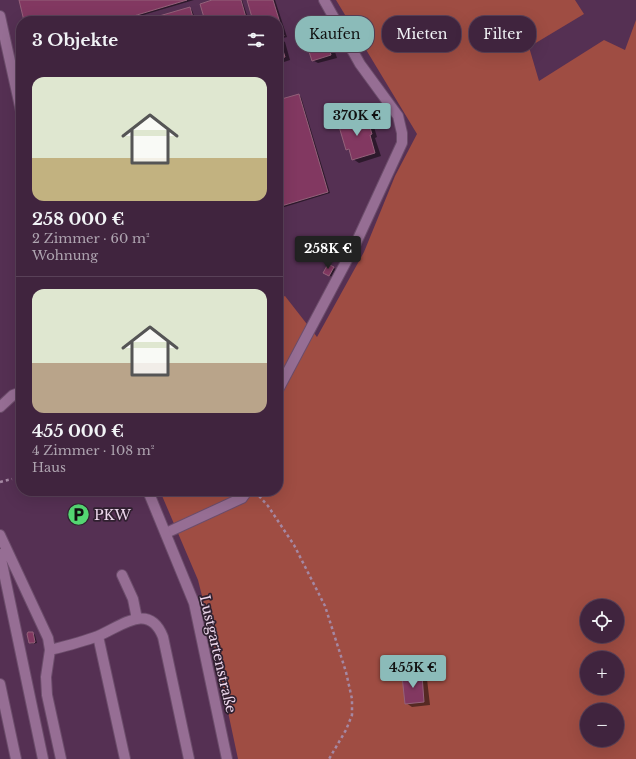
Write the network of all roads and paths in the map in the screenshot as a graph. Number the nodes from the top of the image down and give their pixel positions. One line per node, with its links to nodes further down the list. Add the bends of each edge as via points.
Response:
1 (324, 0): 4 (street, via 360,64 398,116 402,143 356,243)
2 (0, 16): 3 (street)
3 (16, 88)
4 (283, 381)
5 (16, 394): 6 (street)
6 (0, 407)
7 (12, 479): 8 (path)
8 (0, 482)
9 (150, 496): 12 (street, Lustgartenstraße)
10 (243, 496): 12 (street)
11 (259, 496): 26 (path, via 294,545 326,606 346,672 352,699 352,715)
12 (166, 533): 25 (street, Lustgartenstraße, via 194,603)
13 (0, 535): 18 (street, via 42,623)
14 (0, 554): 21 (street)
15 (122, 575): 16 (street, via 133,599)
16 (137, 619): 17 (street); 24 (street, via 152,622 159,627 163,637)
17 (98, 636): 18 (street); 23 (street)
18 (50, 650): 22 (street, via 46,677 47,695)
19 (0, 684): 20 (street)
20 (15, 759)
21 (43, 759)
22 (61, 759)
23 (125, 759)
24 (189, 759)
25 (227, 759)
26 (329, 759)

